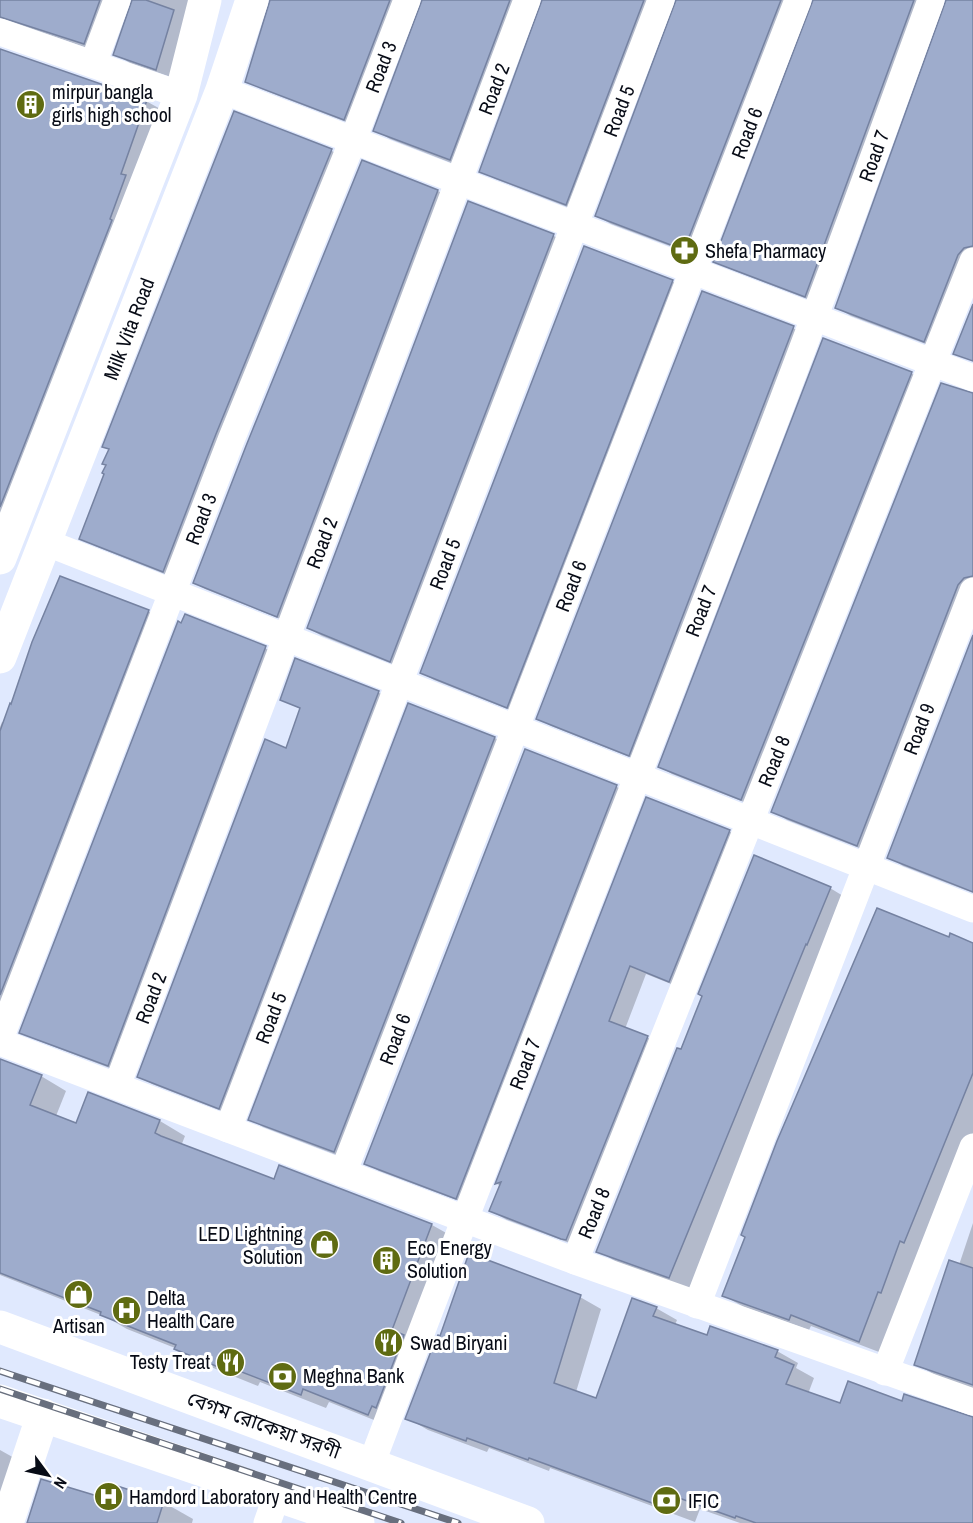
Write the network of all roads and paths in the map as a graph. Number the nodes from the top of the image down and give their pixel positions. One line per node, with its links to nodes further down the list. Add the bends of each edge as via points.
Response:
1 (117, 0): 10 (street)
2 (205, 0): 12 (street, Milk Vita Road)
3 (252, 0): 11 (street, Milk Vita Road)
4 (406, 0): 13 (street, Road 3)
5 (527, 0): 14 (street, Road 2)
6 (661, 0): 15 (street, Road 5)
7 (798, 0): 17 (street, Road 6)
8 (931, 0): 18 (street, Road 7)
9 (0, 32): 10 (street)
10 (93, 64): 12 (street)
11 (222, 90): 13 (street); 21 (street, Milk Vita Road)
12 (181, 95): 22 (street, Milk Vita Road)
13 (353, 140): 14 (street); 24 (street, Road 3)
14 (459, 181): 15 (street); 25 (street, Road 2)
15 (575, 225): 17 (street); 27 (street, Road 5)
16 (973, 261): 19 (street, Road 8)
17 (693, 271): 18 (street); 28 (street, Road 6)
18 (814, 318): 19 (street); 29 (street, Road 7)
19 (932, 363): 20 (street); 30 (street, Road 8)
20 (973, 378)
21 (45, 542): 24 (street); 26 (street, Milk Vita Road)
22 (0, 558)
23 (973, 591): 31 (street, Road 9)
24 (172, 592): 25 (street); 33 (street, Road 3)
25 (287, 638): 27 (street); 34 (street, Road 2)
26 (0, 657)
27 (399, 682): 28 (street); 35 (street, Road 5)
28 (516, 728): 29 (street); 37 (street, Road 6)
29 (638, 776): 30 (street); 38 (street, Road 7)
30 (750, 820): 31 (street); 39 (street, Road 8)
31 (865, 866): 32 (street); 40 (street, Road 9)
32 (973, 909)
33 (0, 1041): 34 (street)
34 (117, 1086): 35 (street)
35 (228, 1129): 37 (street)
36 (973, 1147): 42 (street)
37 (343, 1173): 38 (street)
38 (464, 1218): 39 (street); 46 (street, Road 7)
39 (575, 1261): 40 (street)
40 (697, 1305): 42 (street)
41 (0, 1328): 46 (street, বেগম রোকেয়া সরণী)
42 (885, 1372): 44 (street)
43 (0, 1401): 45 (street)
44 (973, 1402)
45 (43, 1415): 47 (street); 48 (street)
46 (371, 1465): 50 (street, বেগম রোকেয়া সরণী)
47 (272, 1509): 49 (street)
48 (7, 1523)
49 (358, 1523)
50 (528, 1523)

